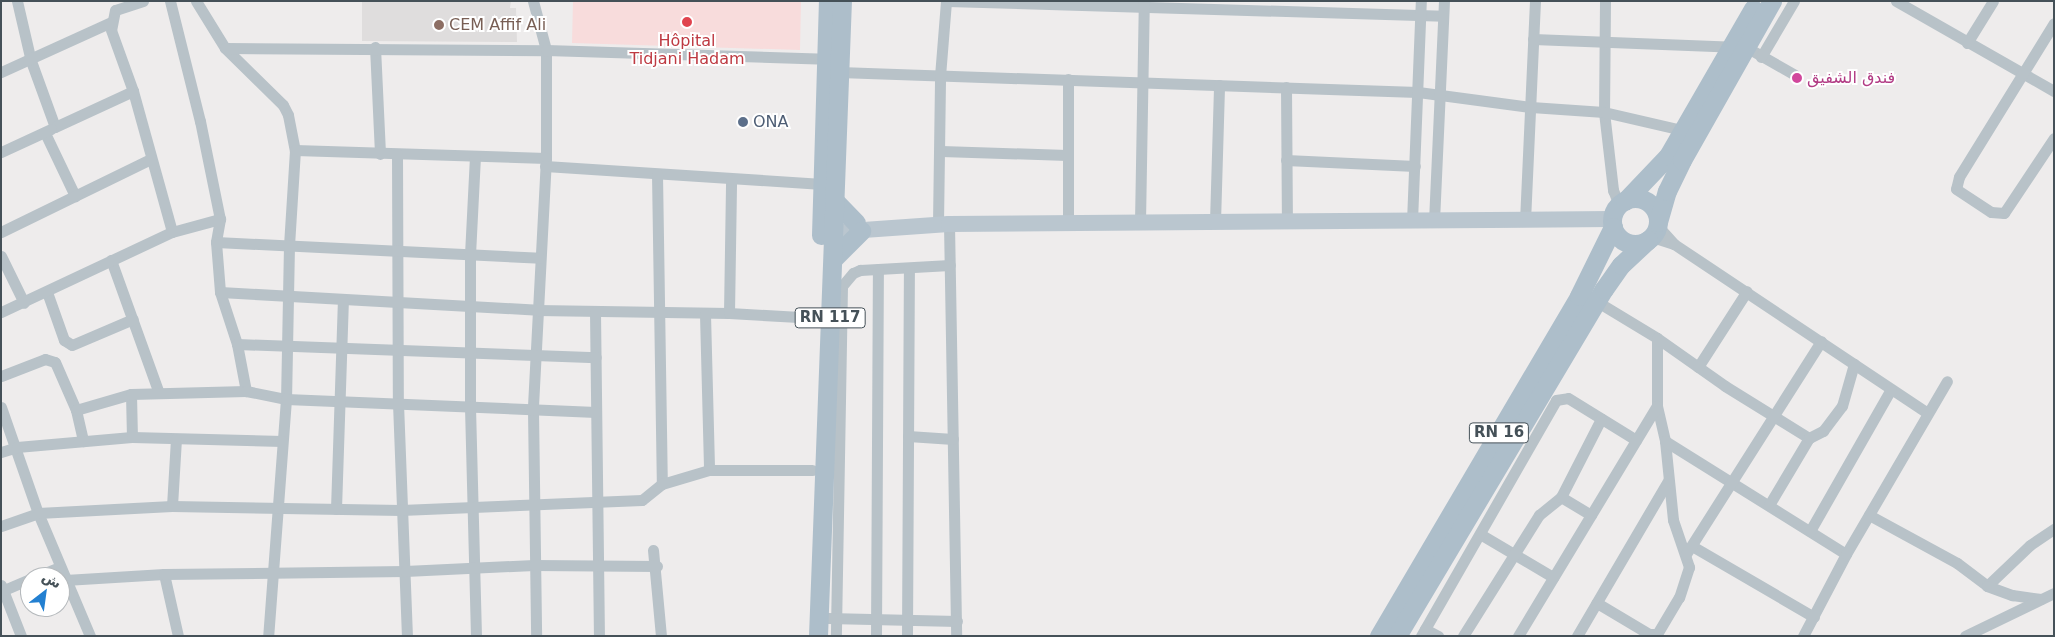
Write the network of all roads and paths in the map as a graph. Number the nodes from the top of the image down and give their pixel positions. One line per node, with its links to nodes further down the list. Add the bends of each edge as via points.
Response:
1 (17, 1): 33 (street)
2 (143, 1): 23 (street, via 115,10)
3 (170, 1): 68 (street)
4 (196, 1): 29 (street)
5 (533, 1): 30 (street)
6 (828, 1): 32 (main road, RN 117)
7 (842, 1): 35 (main road, RN 117)
8 (946, 1): 19 (street); 38 (street)
9 (1330, 1): 20 (street)
10 (1422, 1): 21 (street)
11 (1444, 1): 22 (street)
12 (1535, 1): 25 (street)
13 (1605, 1): 26 (street)
14 (1758, 1): 31 (main road, RN 16)
15 (1772, 1): 31 (main road, RN 16)
16 (1794, 1): 31 (street)
17 (1896, 1): 27 (street)
18 (1993, 1): 27 (street)
19 (1144, 4): 20 (street); 40 (street)
20 (1330, 13): 21 (street)
21 (1421, 16): 22 (street); 45 (street)
22 (1443, 16): 46 (street)
23 (111, 22): 33 (street); 43 (street)
24 (2054, 23): 37 (street)
25 (1533, 39): 26 (street); 47 (street)
26 (1605, 40): 31 (street); 48 (street)
27 (1966, 43): 37 (street)
28 (375, 47): 29 (street); 30 (street); 55 (street)
29 (225, 48): 52 (street, via 283,105)
30 (546, 50): 32 (street); 61 (street)
31 (1746, 50): 36 (street); 50 (main road, RN 16); 79 (main road, RN 16, via 1670,183)
32 (825, 58): 65 (main road, RN 117)
33 (31, 61): 34 (street); 49 (street)
34 (1, 72)
35 (839, 72): 38 (street); 69 (main road, RN 117)
36 (1795, 75)
37 (2022, 75): 44 (street); 51 (street, via 1959,177 1956,190 1992,212 2004,213)
38 (940, 76): 39 (street); 53 (street)
39 (1068, 79): 40 (street); 57 (street)
40 (1143, 82): 41 (street); 74 (street)
41 (1219, 85): 42 (street); 75 (street)
42 (1286, 87): 45 (street); 60 (street)
43 (133, 91): 49 (street); 59 (street)
44 (2054, 91)
45 (1418, 92): 46 (street); 62 (street)
46 (1441, 96): 47 (street); 72 (street)
47 (1531, 107): 48 (street); 73 (street)
48 (1604, 112): 50 (street); 67 (street)
49 (50, 130): 54 (street); 66 (street)
50 (1682, 130): 67 (main road, RN 16, via 1654,173)
51 (2054, 138)
52 (295, 150): 55 (street); 83 (street)
53 (941, 150): 57 (street); 77 (street)
54 (1, 152)
55 (380, 154): 56 (street)
56 (397, 154): 58 (street); 84 (street)
57 (1066, 155): 76 (street)
58 (475, 156): 61 (street); 85 (street)
59 (151, 159): 66 (street); 81 (street)
60 (1286, 160): 62 (street); 70 (street)
61 (545, 162): 63 (street); 87 (street)
62 (1414, 166): 71 (street)
63 (657, 174): 64 (street); 107 (street)
64 (731, 180): 65 (street); 106 (street)
65 (822, 184): 69 (main road, RN 117)
66 (75, 196): 80 (street)
67 (1617, 213): 73 (street); 79 (main road, via 1616,235 1630,244); 79 (main road, via 1633,199 1648,202 1654,208); 214 (main road, RN 16, via 1579,296)
68 (220, 219): 81 (street); 82 (street)
69 (829, 221): 78 (main road); 78 (street); 88 (main road, RN 117); 109 (main road, RN 117)
70 (1286, 221): 71 (street); 75 (street)
71 (1412, 221): 72 (street)
72 (1434, 221): 73 (street)
73 (1525, 221)
74 (1140, 222): 75 (street); 76 (street)
75 (1215, 222)
76 (1068, 223): 77 (street)
77 (943, 224): 78 (street); 90 (street)
78 (860, 227): 88 (main road)
79 (1654, 231): 94 (street); 99 (main road, RN 16, via 1621,265)
80 (1, 232)
81 (172, 232): 89 (street)
82 (216, 242): 83 (street); 96 (street)
83 (289, 246): 84 (street); 97 (street)
84 (395, 248): 85 (street); 100 (street)
85 (470, 255): 87 (street); 102 (street)
86 (1, 256): 101 (street)
87 (540, 258): 103 (street)
88 (833, 259): 93 (main road, RN 117)
89 (111, 260): 95 (street); 110 (street)
90 (950, 265): 91 (street); 144 (street)
91 (909, 268): 92 (street); 140 (street)
92 (878, 269): 93 (street, via 853,273); 195 (street)
93 (837, 285): 198 (main road, RN 117)
94 (1747, 291): 112 (street); 121 (street)
95 (47, 292): 101 (street); 110 (street, via 64,340 72,345)
96 (220, 292): 97 (street); 113 (street)
97 (288, 297): 98 (street); 114 (street)
98 (343, 300): 100 (street); 115 (street)
99 (1596, 301): 111 (street); 151 (main road, RN 16)
100 (397, 302): 102 (street); 116 (street)
101 (24, 303): 104 (street)
102 (472, 307): 103 (street); 117 (street)
103 (537, 310): 105 (street); 118 (street)
104 (1, 312)
105 (596, 312): 107 (street); 119 (street)
106 (729, 313): 108 (street); 109 (street)
107 (661, 314): 108 (street); 156 (street)
108 (705, 314): 152 (street)
109 (817, 318): 153 (main road, RN 117)
110 (133, 320): 126 (street)
111 (1657, 338): 121 (street); 131 (street)
112 (1821, 341): 120 (street); 138 (street)
113 (237, 344): 114 (street); 125 (street)
114 (287, 348): 115 (street); 128 (street)
115 (342, 348): 116 (street); 129 (street)
116 (397, 351): 117 (street); 130 (street)
117 (471, 353): 118 (street); 133 (street)
118 (535, 356): 119 (street); 135 (street)
119 (596, 358): 136 (street)
120 (1854, 364): 124 (street); 142 (street, via 1842,406 1823,431)
121 (1698, 368): 138 (street)
122 (1, 376): 134 (street, via 50,358 55,362)
123 (1947, 381): 137 (street)
124 (1891, 389): 137 (street); 171 (street)
125 (246, 391): 126 (street); 128 (street)
126 (159, 393): 127 (street)
127 (131, 394): 134 (street); 141 (street)
128 (286, 398): 129 (street); 147 (street)
129 (340, 401): 130 (street); 164 (street)
130 (398, 404): 133 (street); 165 (street)
131 (1657, 406): 145 (street); 148 (street)
132 (1, 407): 149 (street)
133 (470, 407): 135 (street); 162 (street)
134 (76, 410): 146 (street)
135 (533, 410): 136 (street); 161 (street)
136 (596, 412): 158 (street)
137 (1927, 413): 168 (street)
138 (1772, 416): 142 (street); 155 (street)
139 (1601, 419): 145 (street); 151 (street, via 1568,398 1559,398); 157 (street)
140 (908, 436): 144 (street); 196 (street)
141 (132, 437): 143 (street); 146 (street)
142 (1810, 438): 159 (street)
143 (176, 439): 147 (street); 160 (street)
144 (953, 439): 197 (street)
145 (1636, 440): 167 (street)
146 (83, 441): 149 (street)
147 (282, 441): 163 (street)
148 (1665, 441): 154 (street); 155 (street)
149 (17, 447): 150 (street); 166 (street)
150 (1, 452)
151 (1510, 462): 172 (street); 215 (main road, RN 16)
152 (709, 470): 153 (street); 156 (street)
153 (812, 470): 209 (main road, RN 117)
154 (1668, 481): 174 (street, via 1673,520); 193 (street)
155 (1732, 481): 159 (street); 174 (street)
156 (662, 484): 158 (street, via 642,500)
157 (1562, 497): 167 (street); 175 (street, via 1539,515)
158 (596, 502): 161 (street); 178 (street)
159 (1769, 505): 171 (street)
160 (172, 506): 163 (street); 166 (street)
161 (535, 506): 162 (street); 177 (street)
162 (471, 507): 165 (street); 181 (street)
163 (278, 508): 164 (street); 183 (street)
164 (336, 509): 165 (street)
165 (401, 510): 182 (street)
166 (38, 513): 169 (street); 180 (street)
167 (1591, 515): 185 (street)
168 (1869, 515): 176 (street); 188 (street, via 1957,564)
169 (1, 526)
170 (2054, 529): 188 (street, via 2030,545)
171 (1810, 531): 176 (street)
172 (1480, 534): 175 (street); 199 (street)
173 (654, 550): 179 (street)
174 (1689, 550): 193 (street, via 1686,582 1657,634 1648,634); 194 (street)
175 (1513, 552): 185 (street); 217 (street)
176 (1846, 554): 194 (street)
177 (534, 565): 178 (street); 181 (street); 206 (street)
178 (596, 565): 179 (street); 207 (street)
179 (657, 566): 208 (street)
180 (60, 567)
181 (472, 567): 182 (street); 205 (street)
182 (405, 571): 183 (street); 204 (street)
183 (272, 573): 184 (street); 203 (street)
184 (164, 574): 186 (street); 202 (street)
185 (1553, 577): 218 (street)
186 (70, 580)
187 (20, 582): 189 (street)
188 (1987, 586): 192 (street, via 2012,595)
189 (2, 588): 200 (street)
190 (70, 591): 201 (street)
191 (2054, 593): 192 (street)
192 (2041, 599): 221 (street)
193 (1597, 603): 219 (street)
194 (1814, 617): 220 (street)
195 (874, 620): 196 (street); 198 (street); 211 (street)
196 (907, 620): 197 (street); 212 (street)
197 (957, 621): 213 (street)
198 (824, 624): 210 (street)
199 (1423, 632): 216 (street)
200 (21, 636)
201 (90, 636)
202 (178, 636)
203 (268, 636)
204 (408, 636)
205 (476, 636)
206 (536, 636)
207 (599, 636)
208 (661, 636)
209 (807, 636)
210 (836, 636)
211 (876, 636)
212 (907, 636)
213 (956, 636)
214 (1379, 636)
215 (1397, 636)
216 (1438, 636)
217 (1463, 636)
218 (1518, 636)
219 (1577, 636)
220 (1803, 636)
221 (1965, 636)

